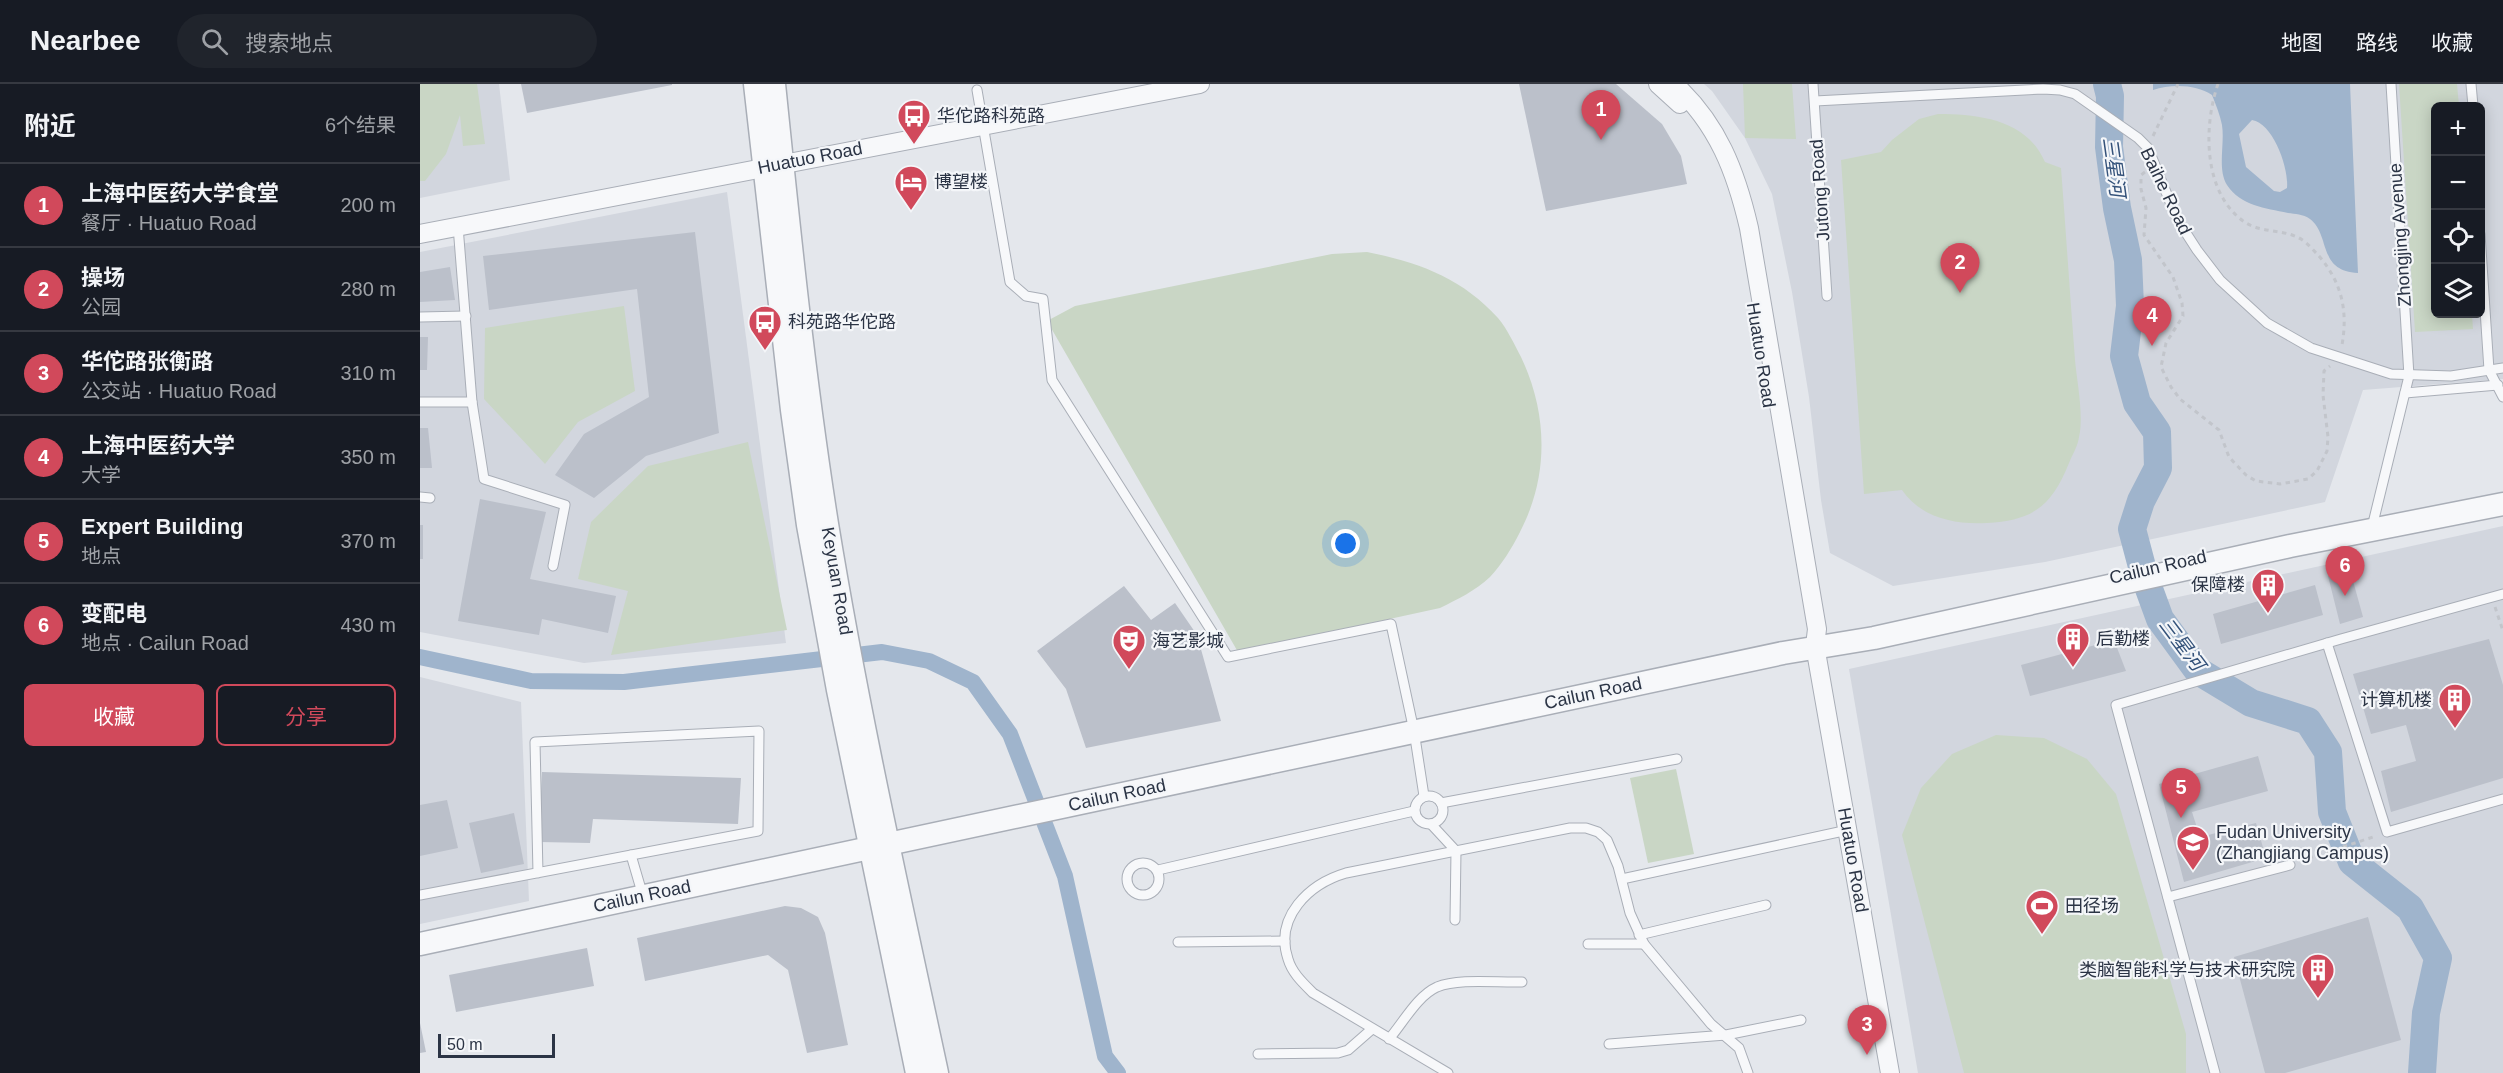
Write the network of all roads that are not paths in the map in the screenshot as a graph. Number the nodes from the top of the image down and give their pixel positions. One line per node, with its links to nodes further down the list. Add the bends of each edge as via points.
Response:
1 (754, 84): 14 (street, Keyuan Road)
2 (774, 84): 14 (street, Keyuan Road)
3 (1144, 84): 13 (street, Huatuo Road)
4 (1200, 84): 13 (street, Huatuo Road)
5 (1658, 84): 37 (street, Huatuo Road, via 1704,135 1731,194 1800,595 1807,631)
6 (1674, 84): 37 (street, Huatuo Road, via 1719,140 1743,200 1817,629)
7 (1814, 84): 11 (lane, Jutong Road)
8 (2391, 84): 24 (lane, Zhongjing Avenue)
9 (2471, 84): 12 (lane)
10 (977, 90): 13 (lane)
11 (1815, 101): 19 (lane, Jutong Road); 24 (lane, Baihe Road, via 2043,89 2075,94 2148,148 2178,219 2197,250 2220,280 2267,323 2311,348 2391,374)
12 (2473, 102)
13 (982, 120): 14 (street, Huatuo Road); 38 (lane, via 1010,282 1026,296 1043,299 1052,380 1228,657 1391,624)
14 (772, 160): 15 (street, Huatuo Road); 16 (street, Huatuo Road); 46 (street, Keyuan Road, via 812,420 832,612)
15 (420, 224)
16 (458, 226): 17 (street, Huatuo Road); 20 (lane)
17 (420, 234)
18 (2483, 264): 23 (lane)
19 (1827, 296)
20 (466, 316): 21 (lane); 29 (lane)
21 (420, 317)
22 (2503, 368): 23 (lane, Baihe Road)
23 (2489, 370): 24 (lane, Baihe Road, via 2451,376); 25 (lane)
24 (2409, 376): 26 (lane, Zhongjing Avenue)
25 (2497, 382): 26 (lane); 27 (lane)
26 (2406, 390): 32 (lane, Zhongjing Avenue)
27 (2503, 397)
28 (420, 402): 29 (lane)
29 (472, 402): 33 (lane, via 484,479 565,505)
30 (2503, 492): 32 (street, Cailun Road)
31 (2503, 504): 34 (street, Cailun Road)
32 (2374, 519): 34 (street, Cailun Road)
33 (553, 566)
34 (2173, 568): 37 (street, Cailun Road, via 1863,640)
35 (2503, 594): 36 (lane)
36 (2327, 643): 41 (lane, via 2387,832); 55 (lane, via 2116,705)
37 (1815, 646): 38 (street, Cailun Road); 45 (street, Huatuo Road)
38 (1414, 731): 40 (lane); 46 (street, Cailun Road)
39 (1677, 759): 42 (lane)
40 (1424, 796): 42 (lane); 43 (lane)
41 (2503, 800)
42 (1441, 803): 44 (lane, via 1442,816)
43 (1414, 811): 44 (lane, via 1422,823); 50 (lane)
44 (1431, 824): 47 (lane)
45 (1848, 830): 52 (lane); 74 (street, Huatuo Road)
46 (879, 845): 54 (street, Cailun Road); 70 (street, Keyuan Road); 71 (street, Keyuan Road)
47 (1456, 851): 52 (lane, via 1553,830 1586,828 1607,840); 57 (lane); 59 (lane, via 1329,878 1303,898 1286,930)
48 (632, 855): 51 (lane); 51 (lane, via 758,831 759,731 535,742); 54 (lane)
49 (2290, 865): 55 (lane)
50 (1158, 870)
51 (538, 873): 53 (lane)
52 (1622, 879): 58 (lane)
53 (420, 895)
54 (643, 896): 61 (street, Cailun Road)
55 (2168, 897): 75 (lane)
56 (1766, 905): 58 (lane)
57 (1455, 920)
58 (1641, 939): 62 (lane); 66 (lane, via 1711,1024)
59 (1285, 941): 60 (lane); 65 (lane, via 1288,962 1312,993)
60 (1178, 942)
61 (420, 944)
62 (1588, 944)
63 (1522, 982): 67 (lane, via 1437,987)
64 (1801, 1020): 66 (lane)
65 (1371, 1029): 67 (lane); 69 (lane, via 1348,1050 1338,1053)
66 (1726, 1035): 68 (lane); 73 (lane, via 1739,1048)
67 (1389, 1039): 72 (lane)
68 (1610, 1044)
69 (1258, 1054)
70 (917, 1073)
71 (937, 1073)
72 (1448, 1073)
73 (1748, 1073)
74 (1890, 1073)
75 (2215, 1073)

